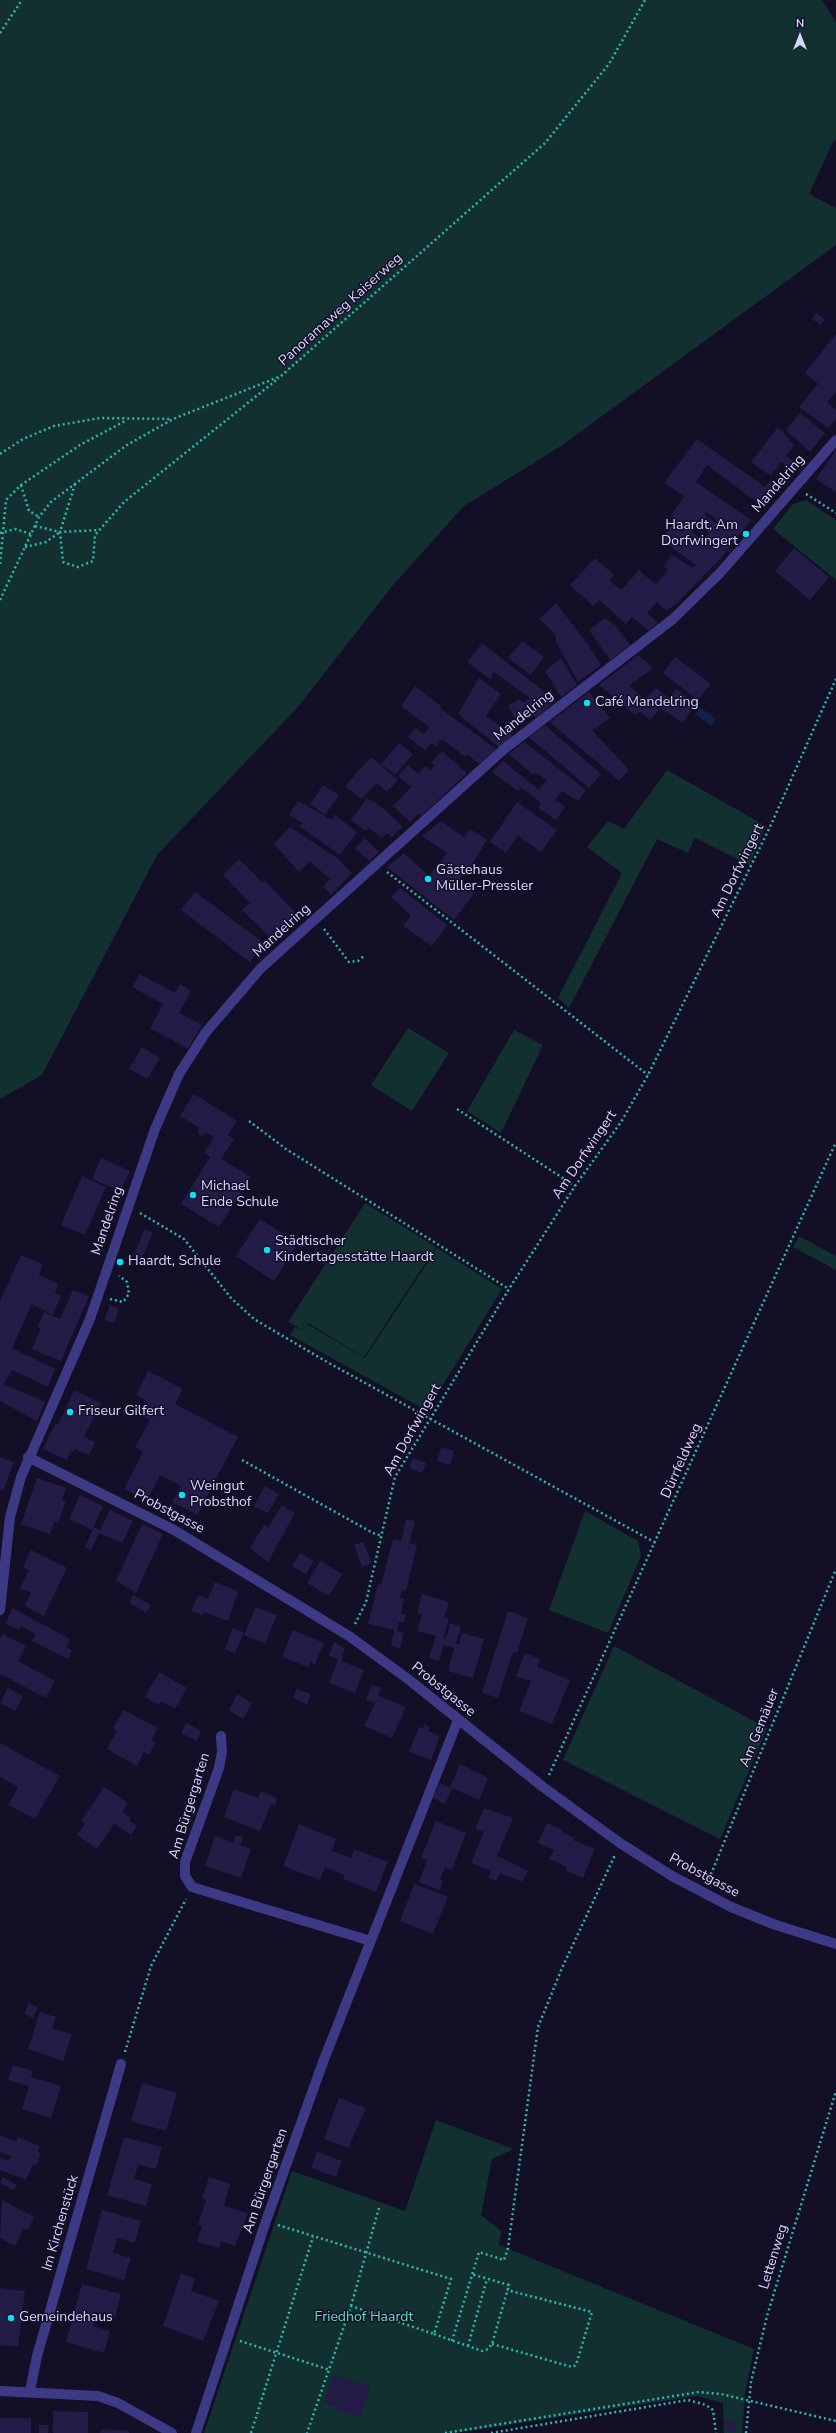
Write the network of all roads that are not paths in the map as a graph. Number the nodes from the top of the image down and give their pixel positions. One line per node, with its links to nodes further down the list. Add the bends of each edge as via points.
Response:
1 (836, 440): 2 (street, Mandelring, via 720,573 674,619 503,750 261,968 206,1032 179,1074 155,1129 84,1333)
2 (28, 1457): 3 (street, Mandelring, via 10,1517); 4 (street, Probstgasse, via 174,1530 349,1636)
3 (0, 1610)
4 (458, 1720): 6 (street, Am Bürgergarten); 7 (street, Probstgasse, via 620,1843 703,1894 773,1924)
5 (221, 1736): 6 (street, Am Bürgergarten, via 219,1768 186,1862 186,1876 192,1887)
6 (371, 1941): 12 (street, Am Bürgergarten, via 323,2062 266,2221)
7 (836, 1944)
8 (122, 2064): 10 (street, Im Kirchenstück, via 37,2356)
9 (0, 2391): 10 (street)
10 (30, 2391): 11 (street, via 98,2396 118,2403)
11 (172, 2433)
12 (196, 2433)

